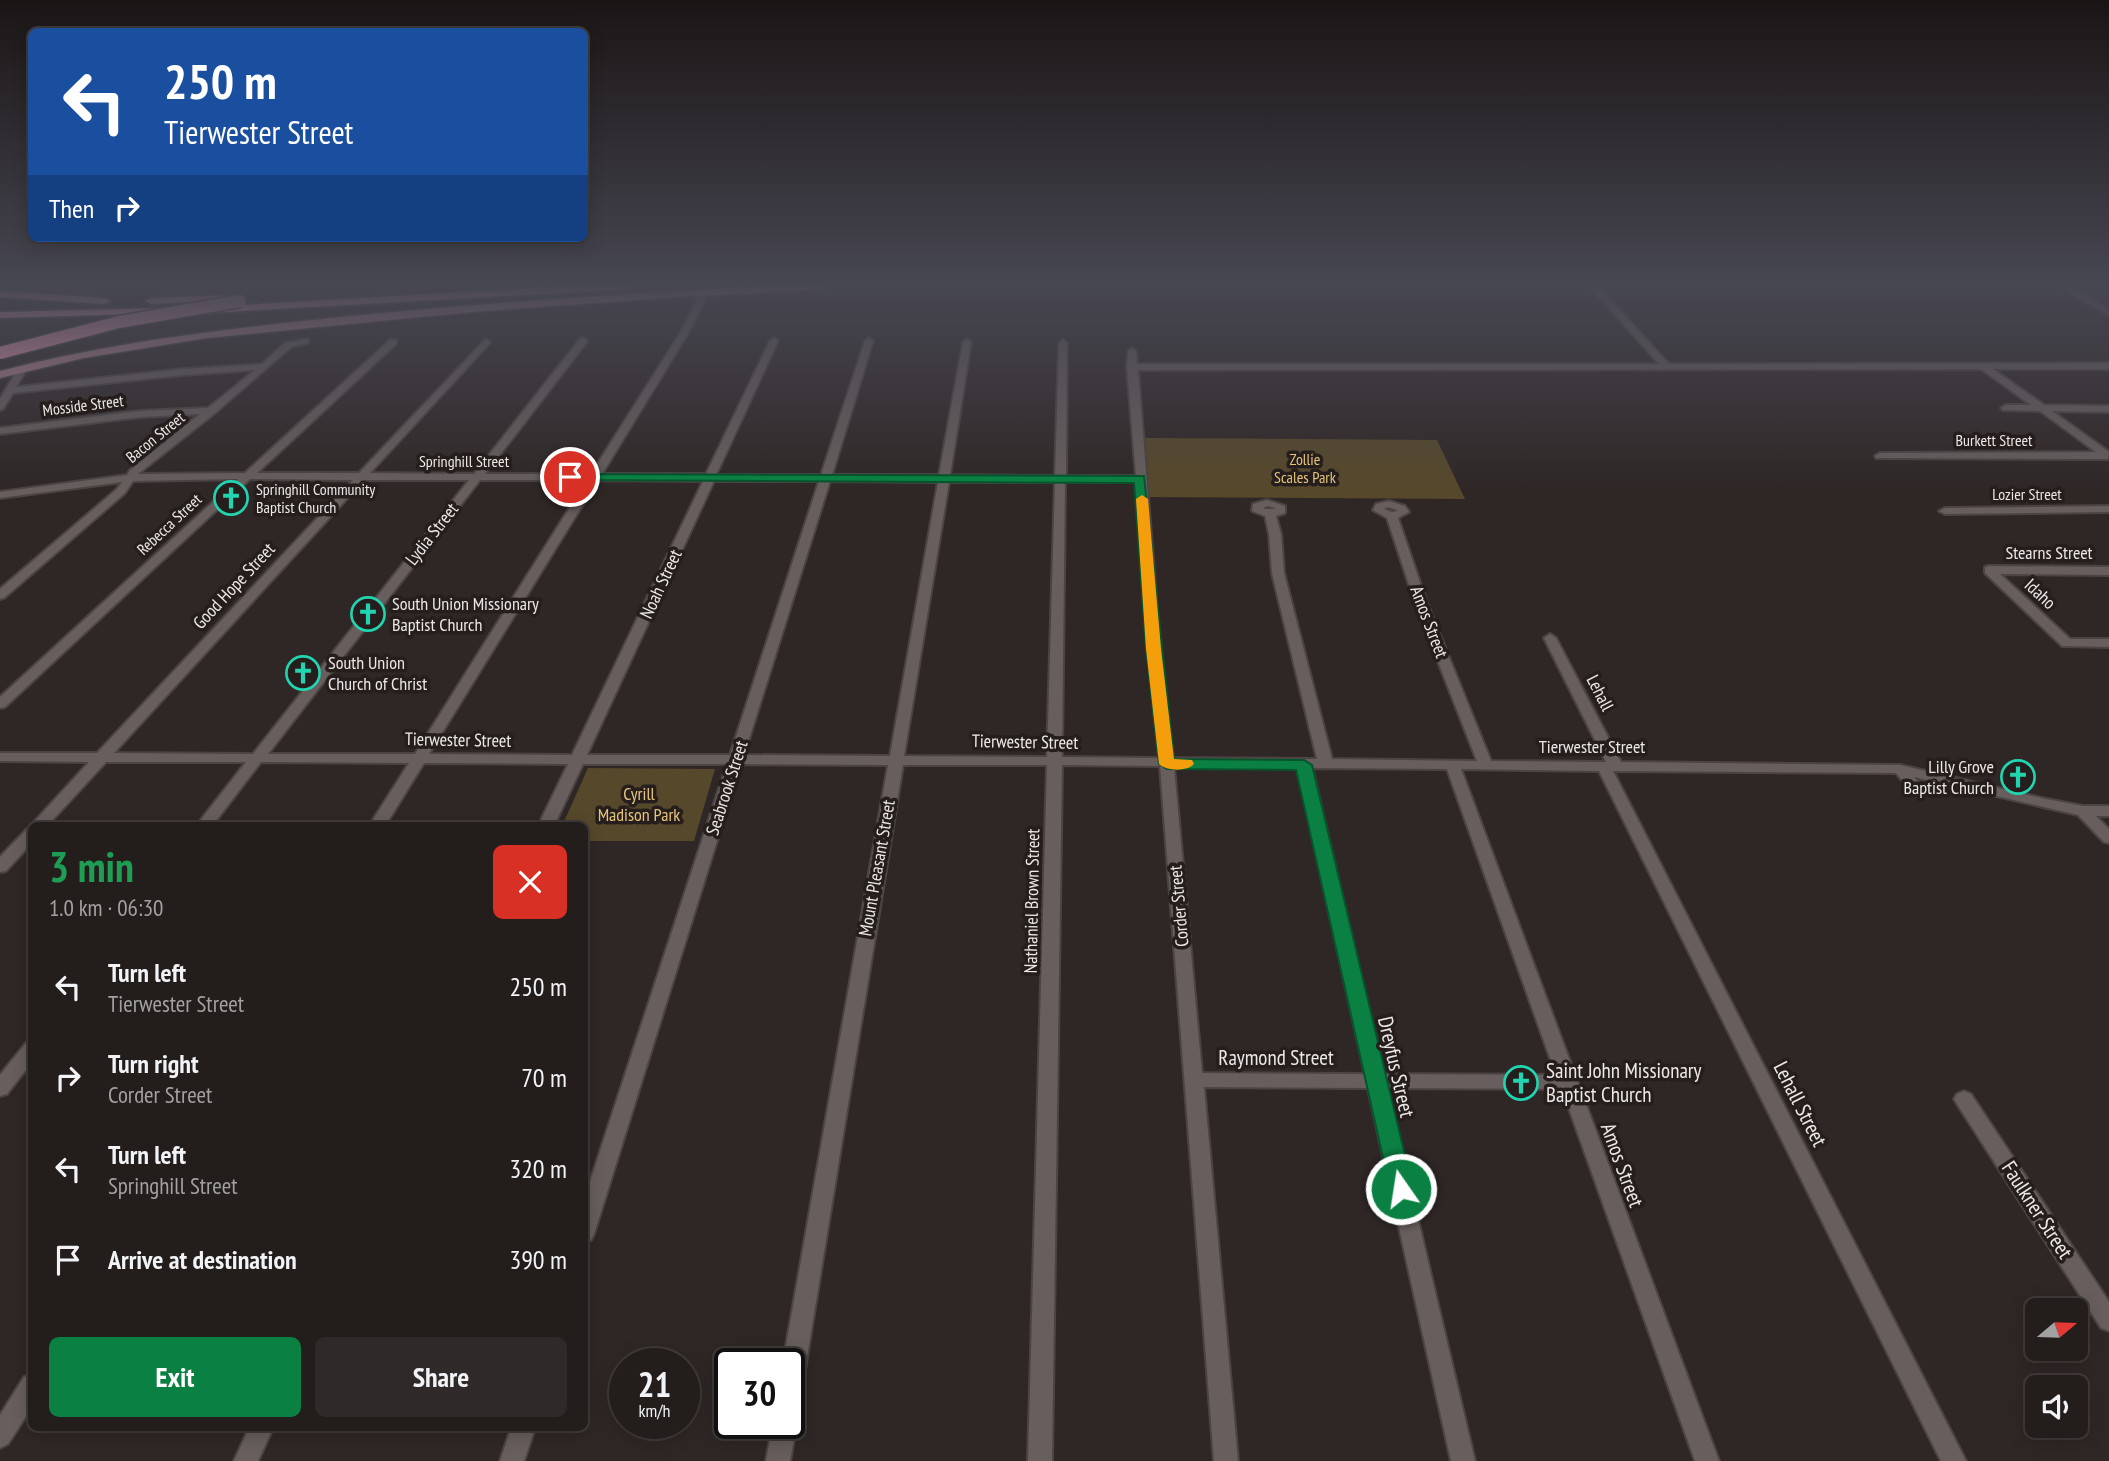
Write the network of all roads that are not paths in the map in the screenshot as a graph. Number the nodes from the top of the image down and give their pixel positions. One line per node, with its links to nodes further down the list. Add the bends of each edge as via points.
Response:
1 (87, 354): 18 (main road)
2 (278, 354): 17 (street, Bacon Street)
3 (379, 354): 29 (street, Rebecca Street)
4 (475, 354): 30 (street, Good Hope Street)
5 (573, 354): 31 (street, Lydia Street)
6 (671, 354): 32 (street)
7 (768, 354): 34 (street, Noah Street)
8 (865, 354): 35 (street, Seabrook Street)
9 (965, 354): 36 (street, Mount Pleasant Street)
10 (1063, 354): 37 (street, Nathaniel Brown Street)
11 (1132, 354): 13 (street, Corder Street)
12 (1655, 354): 14 (street)
13 (1132, 366): 14 (street); 38 (street, Corder Street)
14 (1666, 366): 15 (street)
15 (1983, 366): 16 (street); 23 (street)
16 (2109, 366)
17 (265, 367): 20 (street); 25 (street, Bacon Street)
18 (22, 369): 19 (main road); 20 (street)
19 (0, 375)
20 (9, 391): 21 (street)
21 (0, 407)
22 (2006, 408): 23 (street)
23 (2043, 409): 24 (street); 28 (street)
24 (2109, 409)
25 (212, 411): 26 (street, Mosside Street, via 152,413); 33 (street, Bacon Street)
26 (0, 431)
27 (1880, 456): 28 (street, Burkett Street)
28 (2108, 456)
29 (244, 476): 30 (street, Springhill Street); 33 (street, Springhill Street); 49 (street, Rebecca Street)
30 (362, 477): 31 (street, Springhill Street); 51 (street, Good Hope Street)
31 (477, 477): 32 (street, Springhill Street); 52 (street, Lydia Street)
32 (593, 477): 34 (street, Springhill Street); 53 (street)
33 (129, 478): 39 (street, Springhill Street); 46 (street, Bacon Street, via 121,491)
34 (711, 478): 35 (street, Springhill Street); 54 (street, Noah Street)
35 (827, 478): 36 (street, Springhill Street); 56 (street, Seabrook Street)
36 (944, 478): 37 (street, Springhill Street); 55 (street, Mount Pleasant Street)
37 (1061, 479): 38 (street, Springhill Street); 57 (street, Nathaniel Brown Street)
38 (1140, 479): 58 (street, Corder Street)
39 (0, 495)
40 (2109, 509): 41 (street, Lozier Street)
41 (1945, 511)
42 (1270, 514): 60 (street, via 1278,573)
43 (1392, 516): 62 (street, Amos Street)
44 (1989, 570): 45 (street, Stearns Street); 48 (street, Idaho, via 2067,643)
45 (2109, 571)
46 (0, 595)
47 (1550, 638): 63 (street, Lehall)
48 (2109, 643)
49 (0, 704)
50 (0, 757): 51 (street, Tierwester Street)
51 (102, 757): 52 (street, Tierwester Street); 68 (street, Good Hope Street)
52 (257, 757): 53 (street, Tierwester Street); 69 (street, Lydia Street)
53 (418, 759): 54 (street, Tierwester Street); 70 (street)
54 (578, 760): 56 (street, Tierwester Street); 71 (street, Noah Street)
55 (896, 760): 56 (street, Tierwester Street); 57 (street, Tierwester Street); 83 (street, Mount Pleasant Street)
56 (736, 761): 81 (street, Seabrook Street)
57 (1054, 761): 58 (street, Tierwester Street); 92 (street, Nathaniel Brown Street)
58 (1167, 764): 59 (street, Tierwester Street); 76 (street, Corder Street)
59 (1304, 765): 60 (street, Tierwester Street); 77 (street, Dreyfus Street)
60 (1326, 765): 61 (street, Tierwester Street)
61 (1453, 766): 62 (street, Tierwester Street); 78 (street, Amos Street)
62 (1486, 766): 63 (street, Tierwester Street)
63 (1610, 767): 64 (street, Tierwester Street); 96 (street, Lehall Street)
64 (1900, 769): 65 (street); 66 (street, Tierwester Street)
65 (1919, 792)
66 (2083, 810): 67 (street); 73 (street)
67 (2109, 811)
68 (42, 822)
69 (207, 822)
70 (379, 822)
71 (548, 822)
72 (28, 837): 74 (street)
73 (2109, 838)
74 (0, 867)
75 (28, 1053): 79 (street)
76 (1194, 1080): 77 (street, Raymond Street); 93 (street, Corder Street)
77 (1376, 1081): 78 (street, Raymond Street); 94 (street, Dreyfus Street)
78 (1567, 1082): 95 (street, Amos Street)
79 (0, 1089)
80 (1965, 1099): 82 (street, Faulkner Street)
81 (588, 1222)
82 (2109, 1321)
83 (797, 1348)
84 (28, 1391): 87 (street)
85 (260, 1431): 89 (street)
86 (522, 1431): 90 (street)
87 (0, 1436)
88 (782, 1439): 91 (street)
89 (246, 1461)
90 (512, 1461)
91 (778, 1461)
92 (1040, 1461)
93 (1226, 1461)
94 (1464, 1461)
95 (1707, 1461)
96 (1954, 1461)

